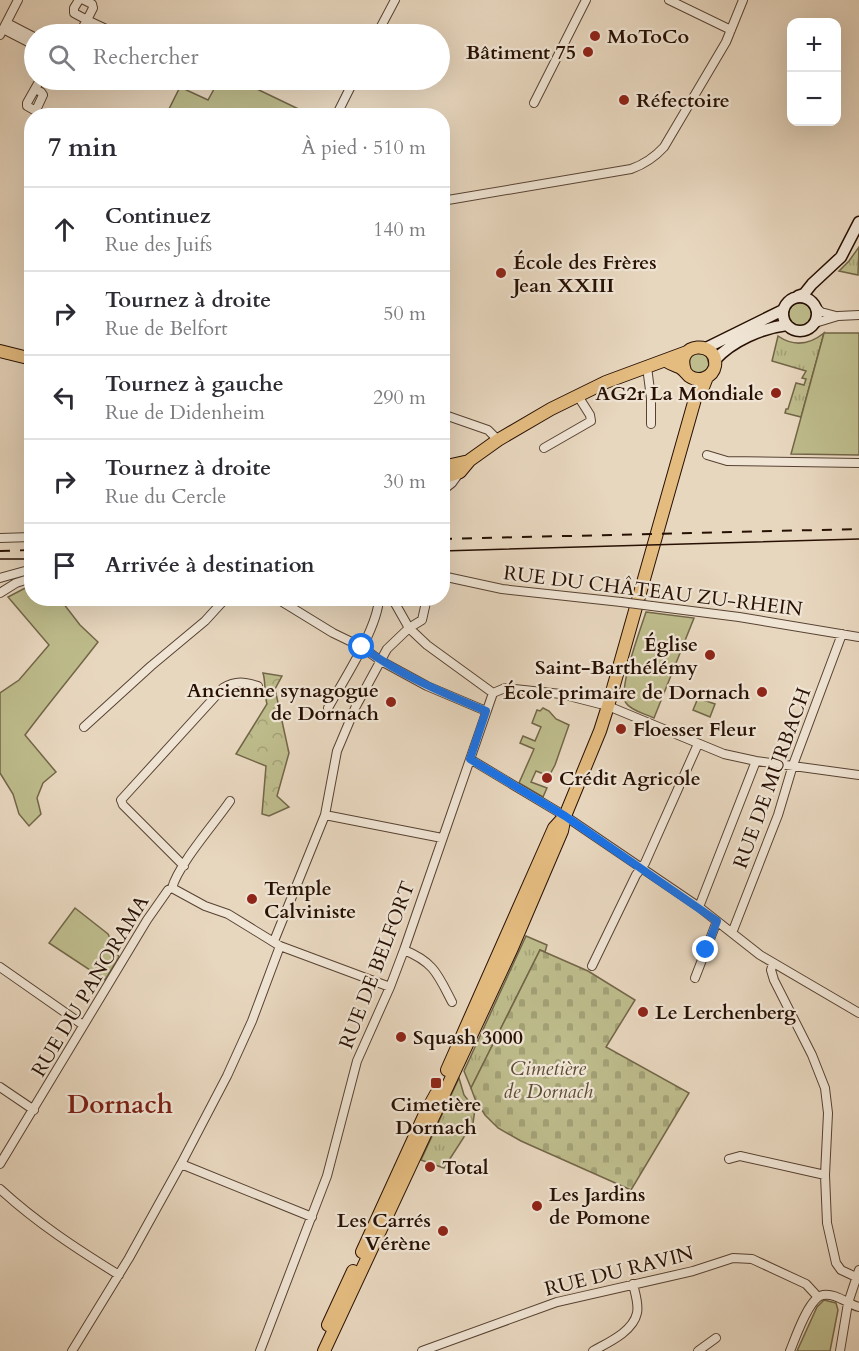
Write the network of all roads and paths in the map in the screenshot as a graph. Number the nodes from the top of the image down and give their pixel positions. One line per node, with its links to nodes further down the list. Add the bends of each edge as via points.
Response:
1 (18, 0): 11 (street)
2 (81, 0): 7 (street, via 92,4); 7 (street, via 74,13)
3 (395, 0): 10 (street)
4 (586, 0): 16 (street)
5 (669, 0): 12 (street)
6 (743, 0): 12 (street)
7 (87, 20): 8 (street); 9 (street)
8 (85, 24)
9 (96, 24)
10 (382, 24)
11 (3, 29): 13 (street); 14 (street)
12 (731, 30): 18 (street, via 664,147 646,164)
13 (24, 34)
14 (24, 40)
15 (349, 90): 17 (street)
16 (534, 103)
17 (340, 108)
18 (450, 200)
19 (859, 222): 20 (main road, via 841,257)
20 (816, 280): 21 (main road); 22 (main road)
21 (798, 296): 22 (main road); 23 (main road)
22 (814, 305): 25 (street, via 821,312); 26 (main road)
23 (783, 310): 27 (main road); 28 (main road)
24 (859, 315): 25 (street)
25 (838, 316): 26 (street)
26 (815, 322): 27 (main road, via 801,331)
27 (787, 325): 32 (main road, via 774,326 739,343)
28 (706, 348): 30 (main road, via 696,347); 32 (main road)
29 (0, 351): 31 (main road)
30 (687, 352): 33 (main road); 35 (main road, via 683,361)
31 (24, 357)
32 (715, 360): 36 (main road, via 714,370)
33 (666, 361): 34 (main road); 35 (main road)
34 (647, 367): 37 (main road); 40 (street)
35 (688, 374): 36 (main road); 38 (main road)
36 (707, 377): 38 (main road)
37 (578, 396): 41 (main road); 42 (street, via 591,421)
38 (696, 399): 69 (main road)
39 (450, 417): 41 (street, via 488,430)
40 (651, 423)
41 (498, 440): 44 (main road)
42 (544, 448)
43 (707, 455): 45 (street, via 727,460)
44 (470, 460): 46 (main road); 47 (main road)
45 (859, 463)
46 (450, 465)
47 (460, 472): 48 (main road); 49 (street)
48 (450, 475)
49 (450, 485)
50 (24, 537): 51 (street)
51 (0, 538)
52 (24, 571): 53 (street)
53 (0, 578)
54 (450, 578): 63 (street, RUE DU CHÂTEAU ZU-RHEIN, bridge, via 502,589)
55 (24, 580): 56 (street)
56 (0, 593)
57 (219, 606): 72 (street)
58 (289, 606): 65 (street)
59 (378, 606): 65 (street)
60 (397, 606): 62 (street)
61 (425, 606): 62 (street, via 422,620)
62 (409, 628): 66 (street, via 387,649); 68 (street)
63 (842, 633): 64 (street, RUE DU CHÂTEAU ZU-RHEIN); 76 (street, RUE DE MURBACH)
64 (859, 637)
65 (362, 647): 66 (street); 70 (street)
66 (381, 661): 71 (street); 79 (street, via 337,752)
67 (258, 686): 82 (street, via 241,681 224,688 122,800)
68 (494, 693): 69 (street, via 505,688 561,694); 71 (street, RUE DE BELFORT)
69 (608, 705): 73 (street); 80 (main road)
70 (328, 708)
71 (486, 711): 74 (street, RUE DE BELFORT)
72 (84, 727)
73 (698, 744): 75 (street); 83 (street)
74 (470, 759): 80 (street); 81 (street, RUE DE BELFORT)
75 (756, 761): 76 (street); 85 (street)
76 (793, 765): 77 (street); 87 (street, RUE DE MURBACH)
77 (859, 775)
78 (230, 801): 82 (street, RUE DU PANORAMA)
79 (324, 815): 81 (street); 88 (street)
80 (565, 816): 83 (street); 115 (main road, via 553,831 441,1084); 116 (main road, via 512,948)
81 (442, 837): 89 (street, RUE DE BELFORT)
82 (184, 866): 84 (street, RUE DU PANORAMA)
83 (641, 869): 85 (street); 91 (street)
84 (172, 888): 88 (street, via 228,914); 97 (street, RUE DU PANORAMA, via 147,920)
85 (699, 908): 86 (street)
86 (717, 921): 87 (street); 93 (street)
87 (732, 933): 90 (street)
88 (277, 944): 94 (street); 102 (street, via 252,1021)
89 (404, 950): 94 (street, RUE DE BELFORT); 95 (street, via 430,964)
90 (773, 963): 96 (street); 103 (street, via 774,980 825,1088)
91 (592, 966)
92 (0, 967): 97 (street)
93 (696, 978)
94 (390, 987): 105 (street, RUE DE BELFORT, via 357,1061)
95 (452, 1002)
96 (859, 1013)
97 (83, 1025): 99 (street, RUE DU PANORAMA)
98 (0, 1087): 99 (street)
99 (34, 1110): 101 (street, RUE DU PANORAMA)
100 (729, 1159): 103 (street, via 740,1156)
101 (0, 1164)
102 (181, 1164): 105 (street); 107 (street)
103 (825, 1175): 106 (street, via 827,1223 837,1263 841,1270)
104 (0, 1189): 107 (street, via 71,1246)
105 (312, 1218): 114 (street, RUE DE BELFORT)
106 (857, 1274): 110 (street)
107 (119, 1275): 113 (street)
108 (633, 1284): 109 (street, RUE DU RAVIN, via 733,1258 752,1259 806,1284); 117 (street, RUE DU RAVIN, via 557,1302); 118 (street, via 637,1314 633,1322)
109 (821, 1296): 110 (street, RUE DU RAVIN, via 837,1297); 120 (street, via 808,1310)
110 (848, 1303): 111 (street, RUE DU RAVIN); 121 (street)
111 (859, 1307)
112 (716, 1338): 119 (street)
113 (72, 1351)
114 (260, 1351)
115 (316, 1351)
116 (324, 1351)
117 (422, 1351)
118 (593, 1351)
119 (698, 1351)
120 (790, 1351)
121 (840, 1351)

